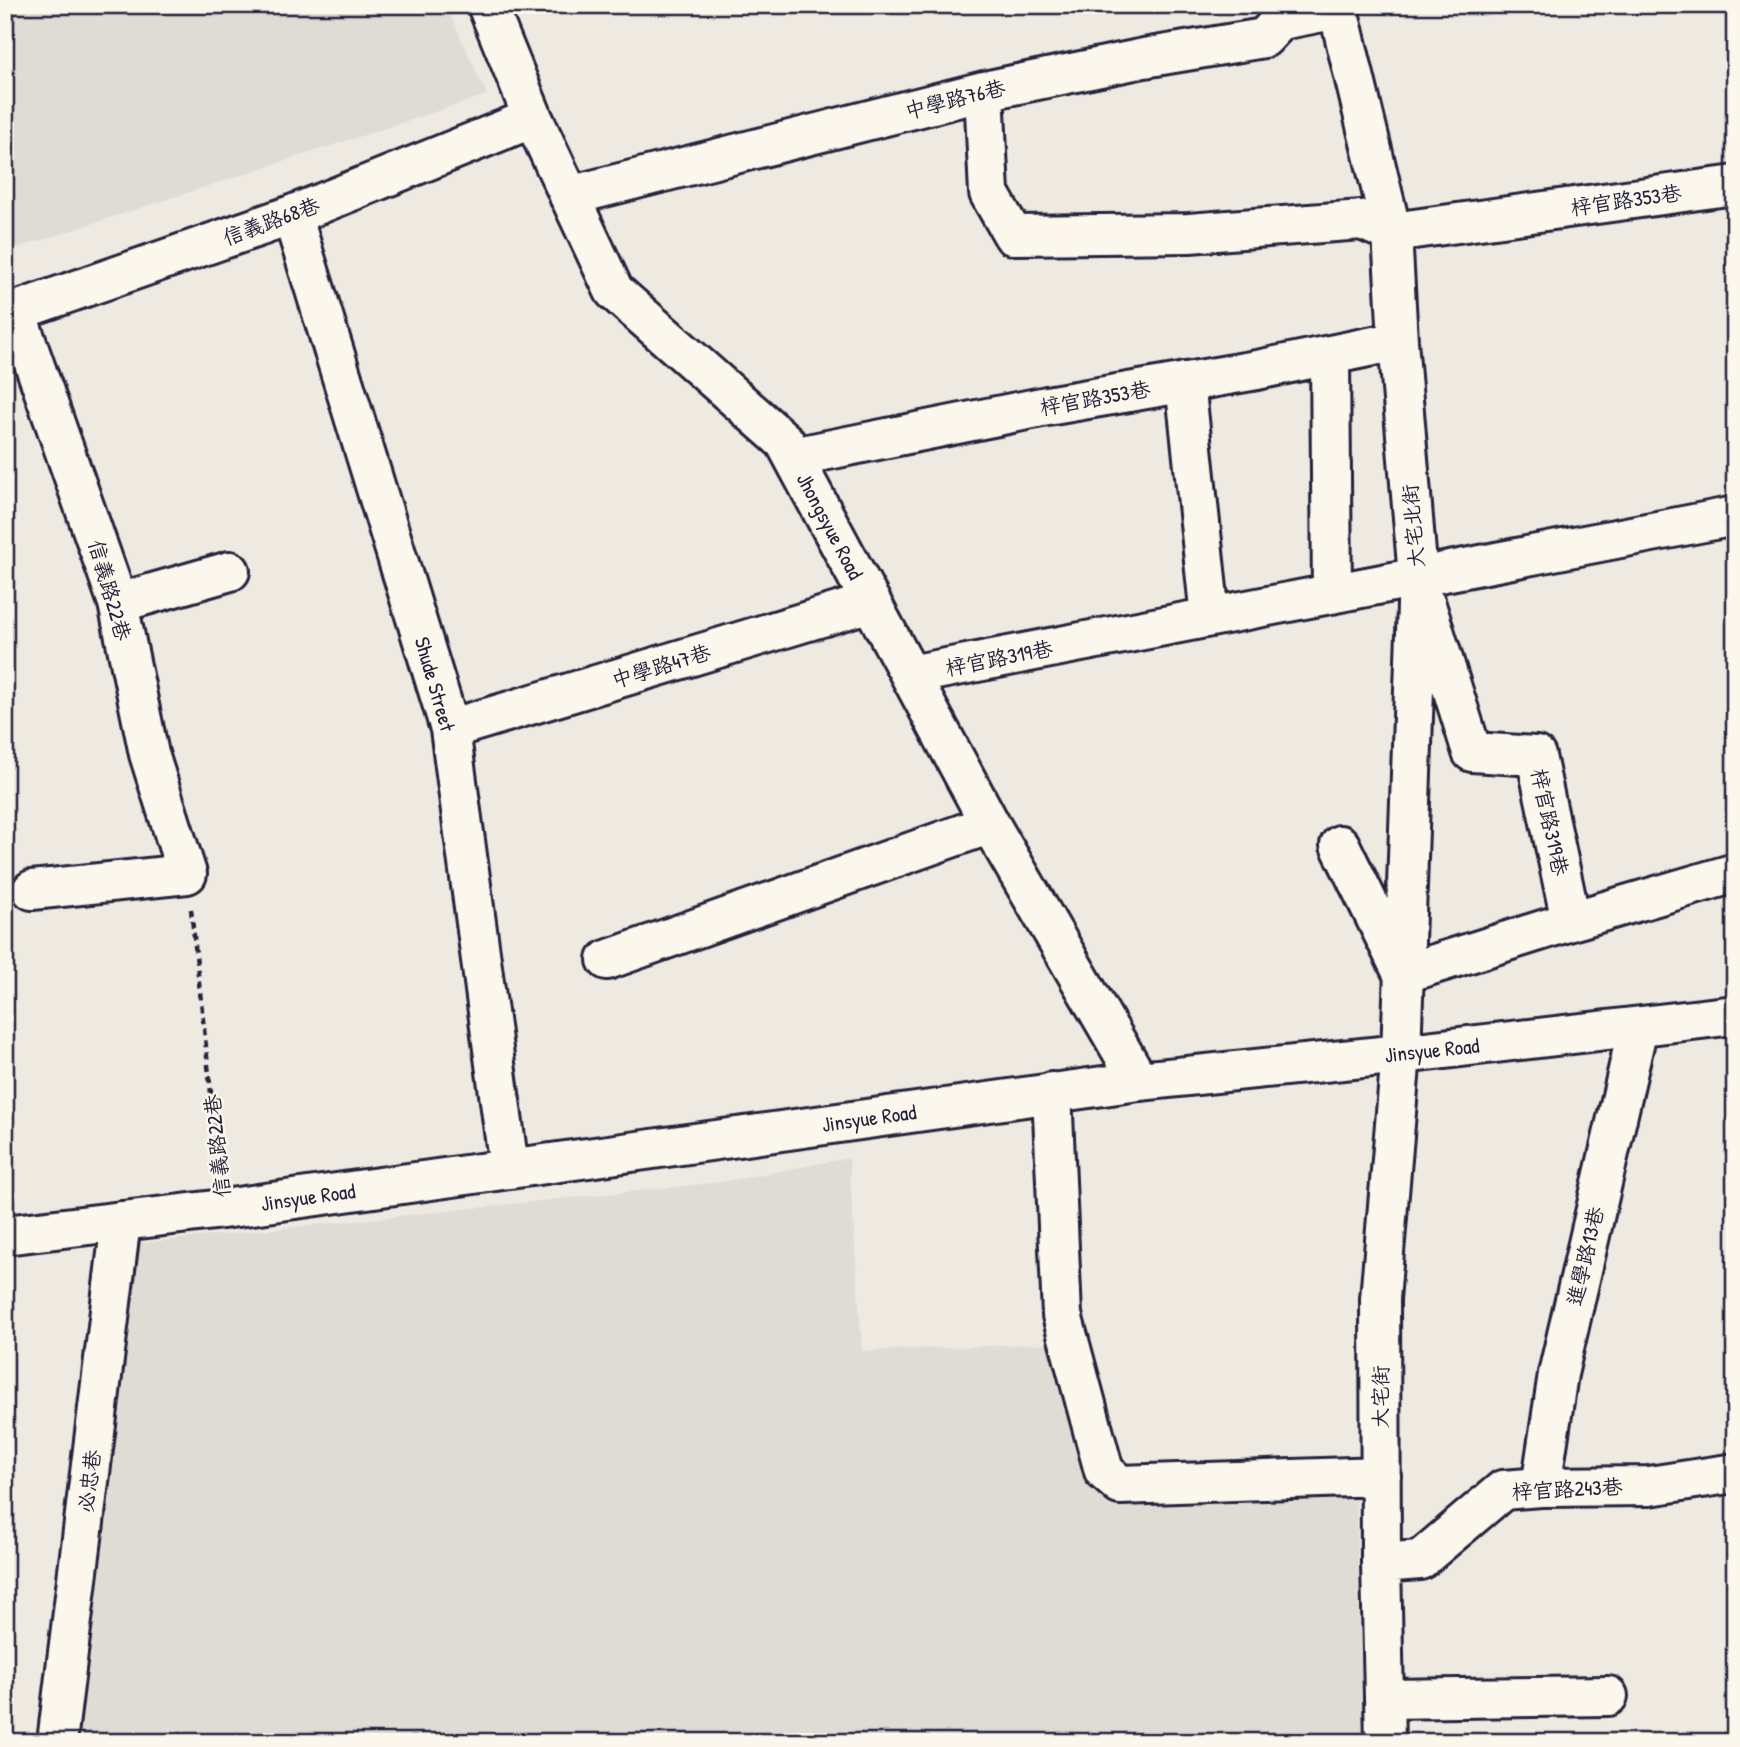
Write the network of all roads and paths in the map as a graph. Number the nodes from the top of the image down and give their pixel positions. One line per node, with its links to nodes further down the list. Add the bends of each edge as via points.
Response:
1 (487, 5): 4 (street, Jhongsyue Road)
2 (1338, 7): 3 (street, 中學路76巷, via 1281,20 1264,38); 8 (street, 大宅北街)
3 (984, 91): 6 (street, 中學路76巷); 8 (street, via 989,193 1013,234 1189,233 1362,219)
4 (533, 118): 6 (street, Jhongsyue Road); 7 (street, 信義路68巷)
5 (1735, 185): 8 (street, 梓官路353巷)
6 (569, 196): 13 (street, Jhongsyue Road, via 614,291 785,442)
7 (292, 215): 9 (street, 信義路68巷); 22 (street, Shude Street)
8 (1392, 233): 10 (street, 大宅北街)
9 (10, 314): 19 (street, 信義路22巷)
10 (1398, 341): 11 (street, 梓官路353巷); 16 (street, 大宅北街)
11 (1331, 355): 12 (street, 梓官路353巷); 17 (street)
12 (1185, 382): 13 (street, 梓官路353巷); 20 (street)
13 (793, 457): 18 (street, Jhongsyue Road)
14 (1735, 516): 16 (street, 梓官路319巷)
15 (230, 570): 19 (street)
16 (1418, 577): 17 (street, 梓官路319巷); 28 (street, 梓官路319巷, via 1472,752 1536,756); 30 (street, 大宅北街)
17 (1332, 594): 20 (street, 梓官路319巷)
18 (871, 602): 21 (street, Jhongsyue Road); 22 (street, 中學路47巷)
19 (118, 603): 26 (street, 信義路22巷, via 149,754)
20 (1210, 617): 21 (street, 梓官路319巷)
21 (910, 675): 23 (street, Jhongsyue Road)
22 (450, 729): 36 (street, Shude Street)
23 (990, 824): 29 (street); 34 (street, Jhongsyue Road)
24 (1340, 845): 30 (street)
25 (1735, 873): 28 (street)
26 (187, 874): 27 (street); 37 (path, 信義路22巷)
27 (32, 890)
28 (1571, 921): 30 (street)
29 (607, 960)
30 (1403, 974): 33 (street, 大宅北街)
31 (1735, 1015): 32 (street, Jinsyue Road)
32 (1639, 1027): 33 (street, Jinsyue Road); 42 (street, 進學路13巷, via 1558,1374)
33 (1401, 1054): 34 (street, Jinsyue Road); 41 (street, 大宅街, via 1380,1299)
34 (1139, 1081): 35 (street, Jinsyue Road)
35 (1052, 1092): 36 (street, Jinsyue Road); 41 (street, via 1062,1315 1104,1471 1120,1485)
36 (509, 1168): 37 (street, Jinsyue Road)
37 (223, 1209): 38 (street, Jinsyue Road)
38 (121, 1221): 39 (street, Jinsyue Road); 46 (street, 必忠巷)
39 (5, 1235)
40 (1735, 1474): 42 (street, 梓官路243巷, via 1649,1486)
41 (1381, 1476): 43 (street, 大宅街)
42 (1541, 1487): 43 (street, 梓官路243巷, via 1503,1490 1420,1560)
43 (1381, 1563): 45 (street, 大宅街)
44 (1608, 1696): 45 (street)
45 (1384, 1699): 47 (street, 大宅街)
46 (57, 1742)
47 (1385, 1742)

